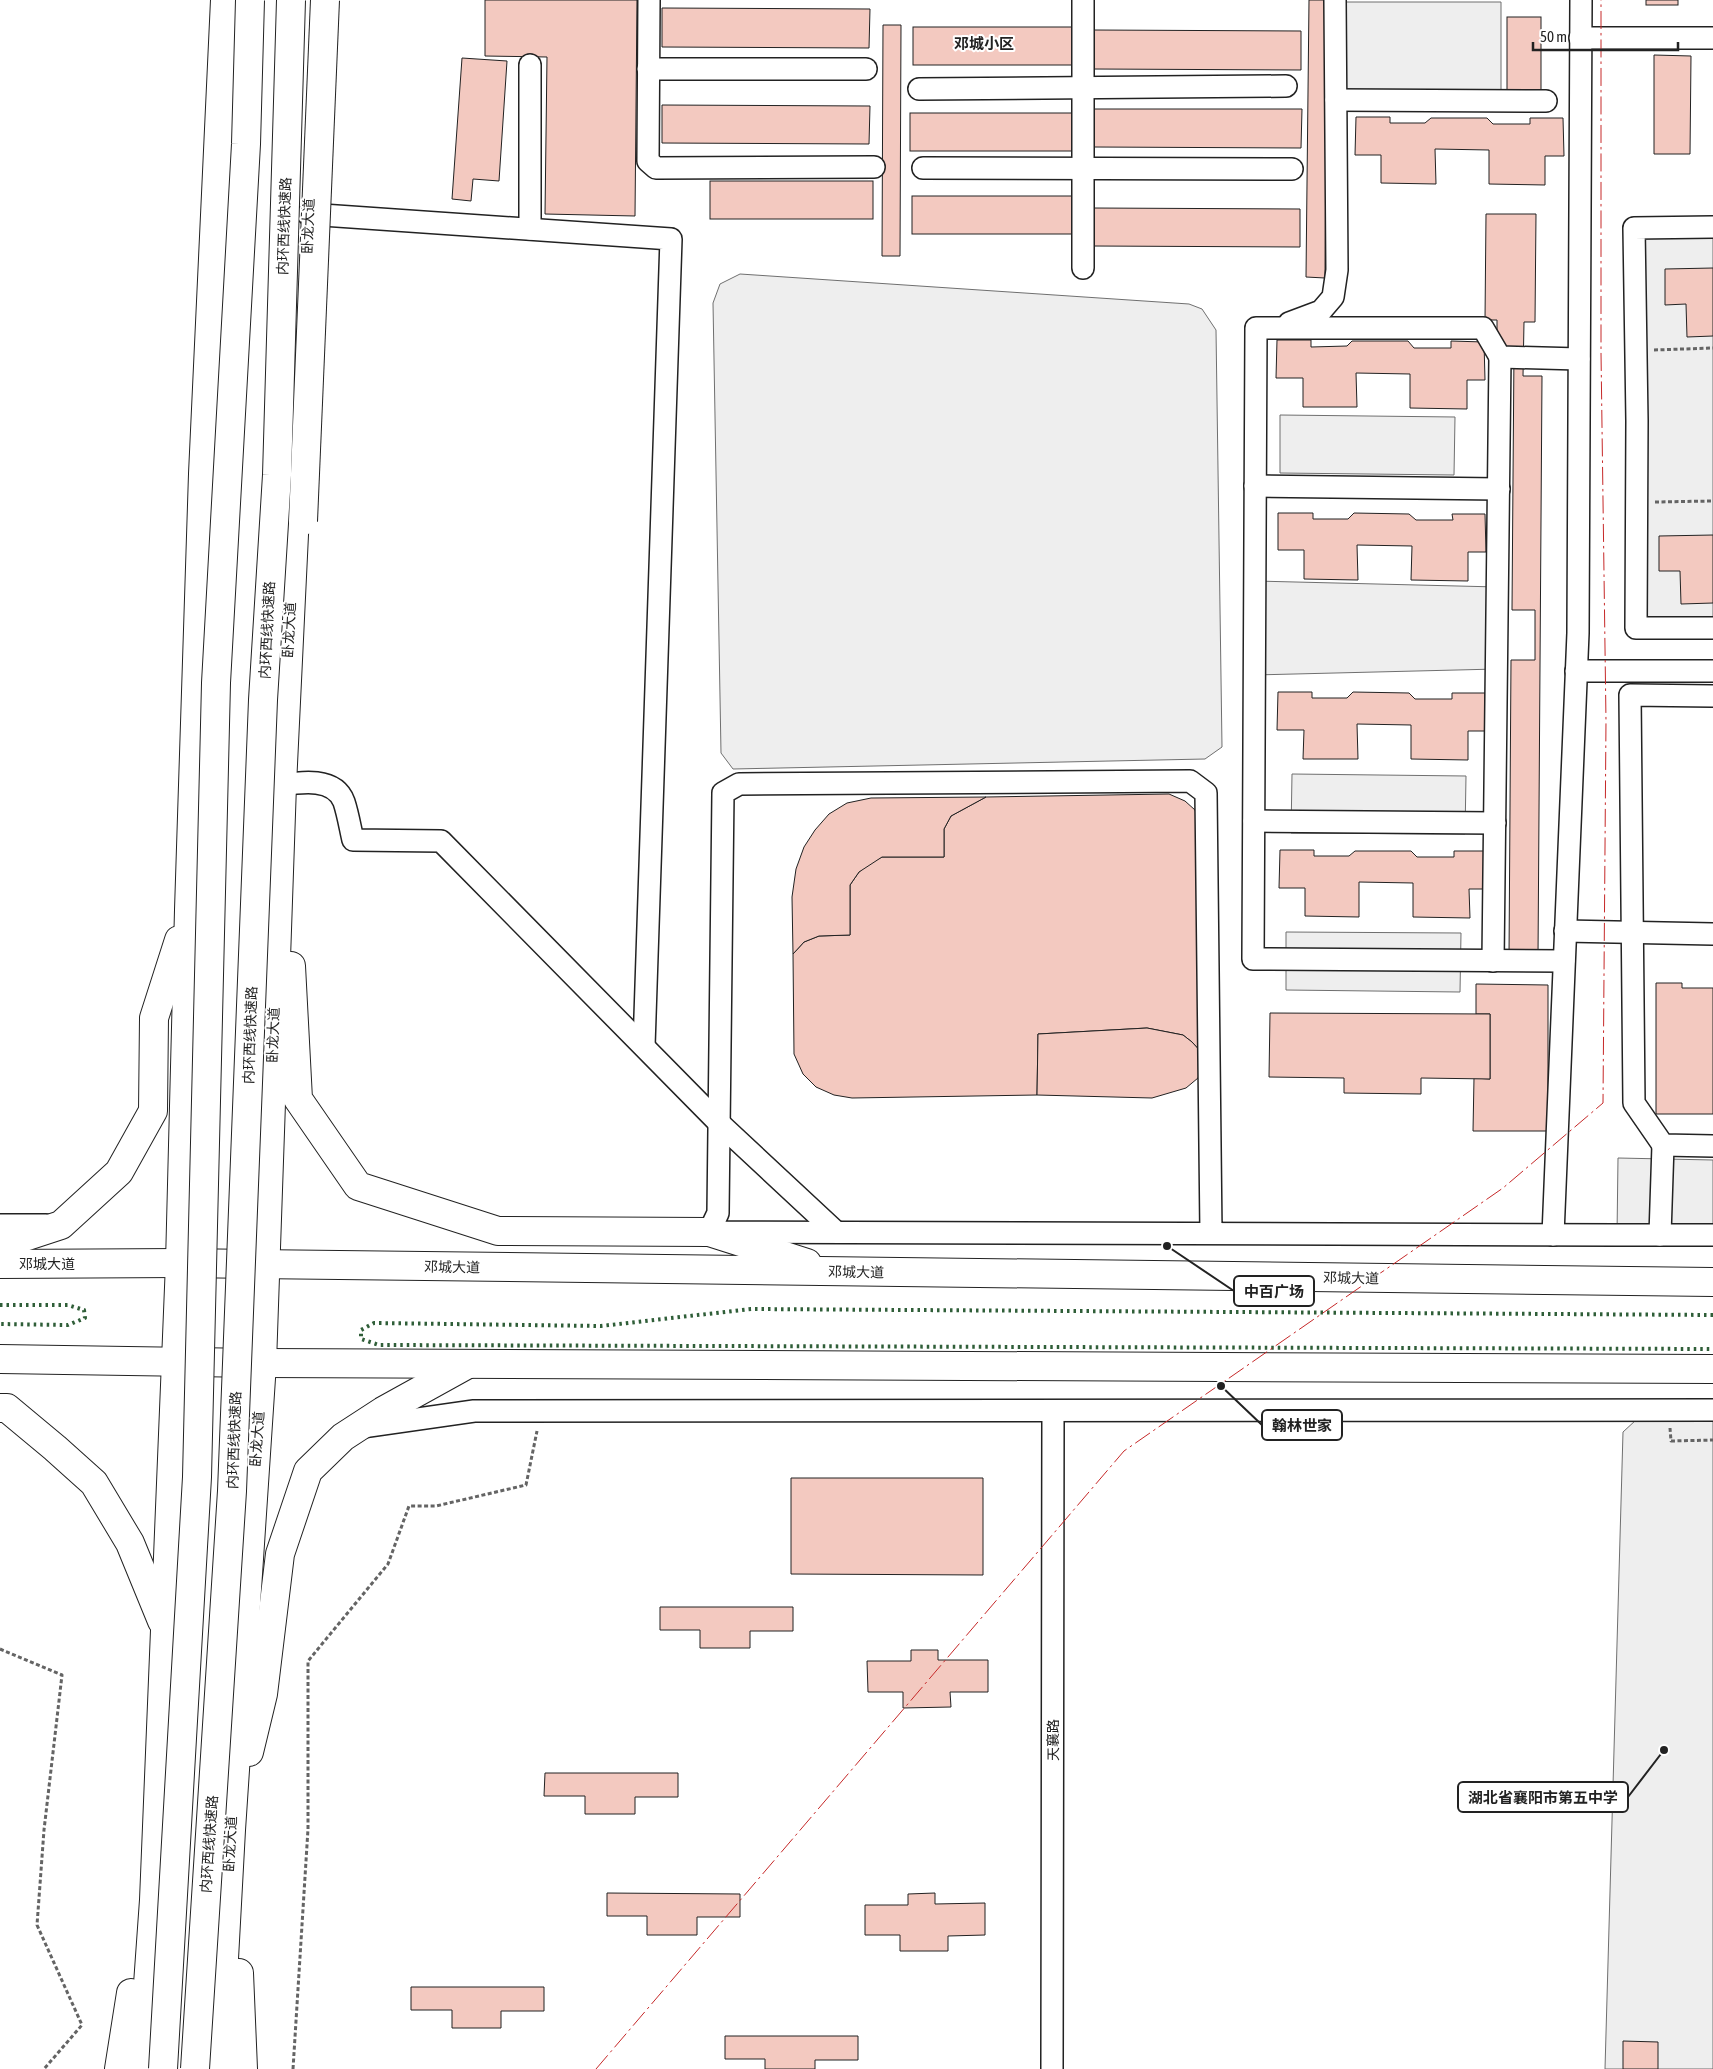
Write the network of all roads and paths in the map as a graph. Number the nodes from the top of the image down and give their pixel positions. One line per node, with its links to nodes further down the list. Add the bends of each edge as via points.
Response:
1 (215, 0): 43 (highway, via 189,622)
2 (226, 0): 43 (highway, via 203,464)
3 (250, 0): 90 (highway, bridge, via 246,144 216,683 198,1477)
4 (291, 0): 91 (highway, 内环西线快速路, bridge, via 276,475 263,700 232,1491)
5 (317, 0): 25 (highway, 卧龙大道)
6 (325, 0): 41 (highway, bridge, via 300,586)
7 (649, 0): 15 (street)
8 (1083, 0): 17 (street)
9 (1335, 0): 19 (street)
10 (1580, 0): 11 (street)
11 (1580, 38): 12 (street); 33 (street)
12 (1713, 38)
13 (530, 65): 27 (street)
14 (866, 68): 15 (street)
15 (648, 69): 21 (street, via 648,161 656,168)
16 (1286, 86): 17 (street)
17 (1083, 88): 18 (street); 23 (street)
18 (919, 89)
19 (1336, 100): 20 (street); 29 (street, via 1337,270 1333,297 1321,311)
20 (1546, 101)
21 (874, 167)
22 (922, 168): 23 (street)
23 (1083, 168): 24 (street); 28 (street)
24 (1292, 169)
25 (308, 214): 27 (street); 41 (highway, 卧龙大道)
26 (1713, 226): 31 (street, via 1634,228)
27 (530, 229): 53 (street, via 671,239)
28 (1083, 268)
29 (1275, 328): 32 (street, via 1483,328); 34 (street, via 1256,328)
30 (1713, 348): 31 (path)
31 (1636, 351): 37 (street)
32 (1500, 357): 33 (street); 35 (street)
33 (1579, 359): 39 (street)
34 (1255, 486): 35 (street); 45 (street)
35 (1499, 489): 46 (street)
36 (1713, 501): 37 (path)
37 (1637, 502): 38 (street, via 1636,628)
38 (1713, 628)
39 (1576, 670): 40 (street); 48 (street)
40 (1713, 671)
41 (286, 690): 44 (highway, 卧龙大道)
42 (1713, 696): 49 (street, via 1630,695)
43 (193, 778): 47 (highway)
44 (282, 785): 53 (street, via 308,782 331,787 344,800 353,840 441,841); 59 (highway, via 298,1099 358,1186 498,1231); 68 (highway, 卧龙大道)
45 (1254, 820): 46 (street); 51 (street, via 1253,959)
46 (1495, 823): 51 (street)
47 (189, 910): 58 (highway, via 154,1018 153,1111 119,1172); 66 (highway)
48 (1565, 931): 49 (street); 52 (street)
49 (1633, 933): 50 (street); 55 (street, via 1634,1104)
50 (1713, 934)
51 (1493, 961): 52 (street)
52 (1564, 961): 62 (street)
53 (644, 1046): 54 (street)
54 (719, 1123): 59 (street, via 718,1213); 60 (street); 61 (street, via 723,793 738,784 1190,780 1206,793)
55 (1663, 1145): 56 (street); 63 (street)
56 (1713, 1146)
57 (0, 1225): 58 (street)
58 (61, 1225): 65 (highway)
59 (709, 1232): 60 (street); 69 (highway)
60 (836, 1232): 61 (street)
61 (1211, 1234): 62 (street)
62 (1552, 1235): 63 (street)
63 (1660, 1235): 64 (street)
64 (1713, 1235)
65 (0, 1244)
66 (180, 1263): 67 (highway, 邓城大道); 68 (highway, 邓城大道); 72 (highway)
67 (0, 1264)
68 (264, 1265): 69 (highway, 邓城大道); 73 (highway, 卧龙大道)
69 (834, 1272): 70 (highway, 邓城大道)
70 (1713, 1282)
71 (0, 1359): 72 (highway)
72 (176, 1362): 73 (highway); 83 (highway)
73 (262, 1363): 74 (highway); 85 (highway, 卧龙大道)
74 (469, 1364): 75 (highway); 80 (highway)
75 (1713, 1370)
76 (0, 1408): 83 (highway, via 7,1408 94,1483 130,1543)
77 (1713, 1410): 79 (street)
78 (541, 1411): 79 (street); 80 (street, via 474,1411); 94 (path, via 526,1485 436,1506 409,1506 388,1564 308,1661 308,1829)
79 (1053, 1411): 95 (street, 天襄路)
80 (357, 1428): 85 (highway, via 308,1471 280,1554 263,1694)
81 (1713, 1440): 82 (path)
82 (1671, 1441)
83 (165, 1630): 86 (highway)
84 (0, 1649): 87 (path, via 62,1675 36,1925 82,2024)
85 (231, 1830): 92 (highway, 卧龙大道); 93 (highway)
86 (157, 1839): 88 (highway); 89 (highway)
87 (44, 2069)
88 (119, 2069)
89 (142, 2069)
90 (163, 2069)
91 (194, 2069)
92 (218, 2069)
93 (243, 2069)
94 (293, 2069)
95 (1052, 2069)

